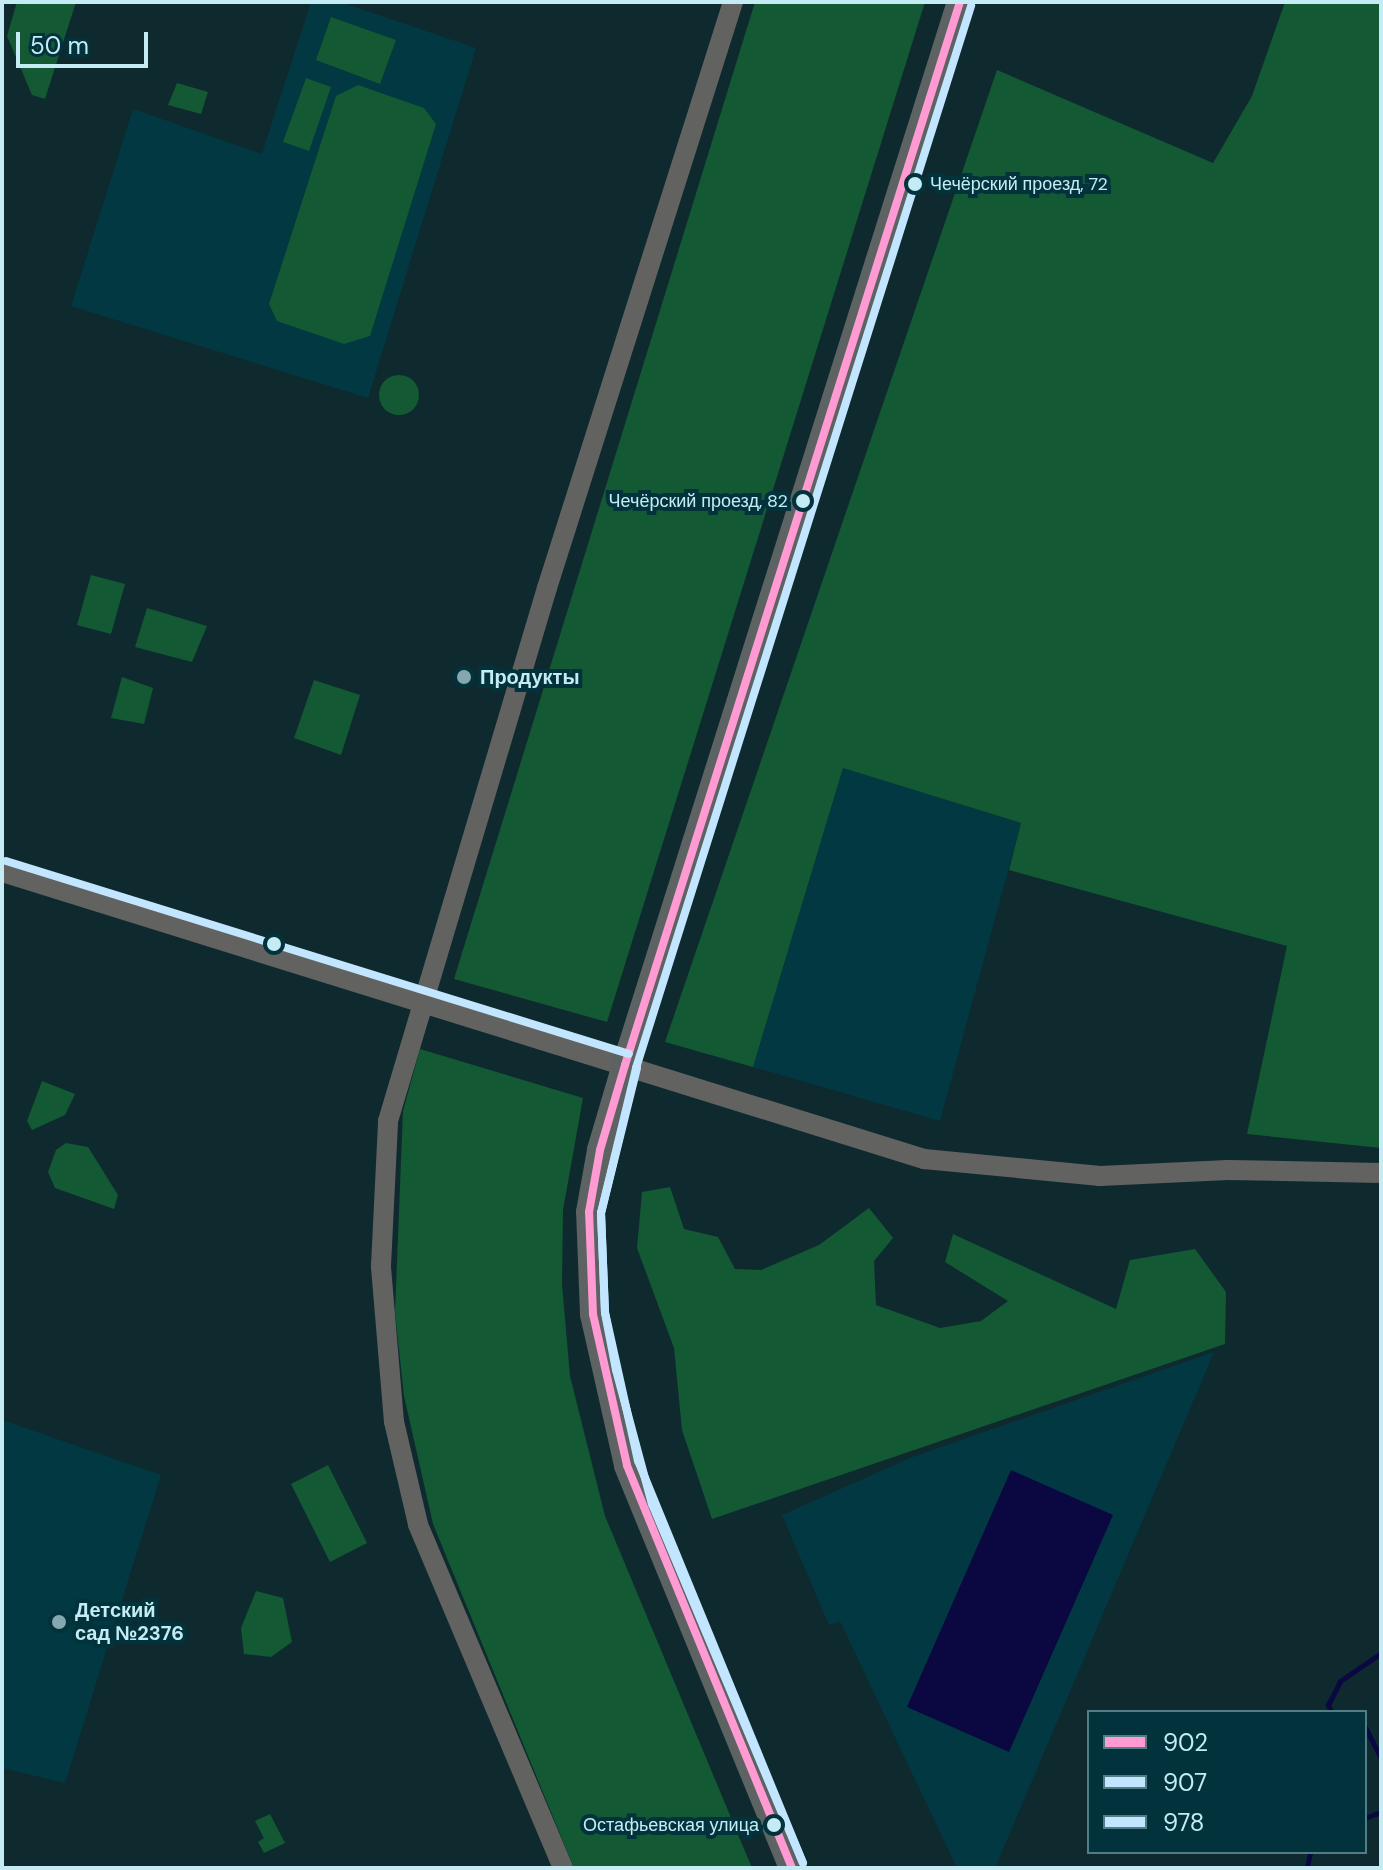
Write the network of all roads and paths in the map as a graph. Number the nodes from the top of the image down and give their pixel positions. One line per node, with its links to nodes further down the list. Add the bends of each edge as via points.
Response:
1 (733, 2): 4 (street)
2 (960, 2): 5 (main road)
3 (2, 872): 4 (street)
4 (421, 1003): 5 (street); 7 (street, via 388,1121 381,1266 394,1422 418,1524)
5 (625, 1065): 6 (street, via 924,1159 1100,1176 1228,1170); 8 (main road, via 600,1150 589,1212 593,1314 604,1373 641,1508)
6 (1381, 1173)
7 (563, 1868)
8 (792, 1868)

